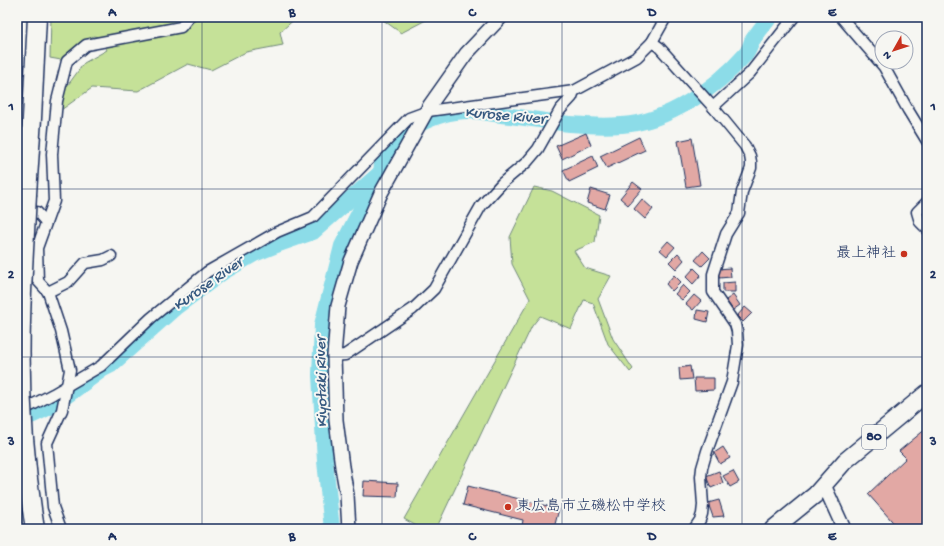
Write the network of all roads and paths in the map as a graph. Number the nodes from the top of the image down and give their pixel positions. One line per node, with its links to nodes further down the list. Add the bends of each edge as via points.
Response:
1 (37, 17): 25 (highway, bridge, via 21,322 22,404)
2 (189, 17): 14 (street, via 181,27 86,45 67,61 57,101 52,154 54,201)
3 (501, 17): 10 (street, via 466,54)
4 (666, 17): 7 (street)
5 (794, 17): 9 (street, via 750,73)
6 (841, 17): 11 (street, via 884,67)
7 (652, 42): 8 (street, via 637,57); 9 (street)
8 (574, 90): 10 (street); 18 (street, via 538,149 481,206 434,289 413,309 351,351 345,355)
9 (711, 105): 28 (street, via 745,146 750,156 751,168 742,192 739,213 726,234 713,274 713,292 735,324 738,345 732,382 702,468 702,514)
10 (428, 111): 18 (street, via 381,193 351,261 338,306); 19 (street, via 409,118 312,217 277,232 207,272 151,318 101,366)
11 (927, 141)
12 (927, 202): 15 (street, via 917,212 920,222)
13 (17, 213): 14 (street, via 37,212)
14 (46, 222): 17 (street, via 37,248 38,281)
15 (927, 229)
16 (110, 256): 17 (street, via 85,263 68,282)
17 (48, 292): 19 (street, via 61,330 70,370)
18 (334, 356): 27 (street, via 336,420 347,495)
19 (67, 388): 21 (street); 26 (street, via 63,406 47,443 53,507)
20 (927, 393): 22 (main road, 80, via 845,461)
21 (17, 412)
22 (824, 485): 29 (main road, 80); 30 (street)
23 (17, 503): 24 (highway)
24 (21, 529)
25 (35, 529)
26 (61, 529)
27 (349, 529)
28 (694, 529)
29 (773, 529)
30 (844, 529)

